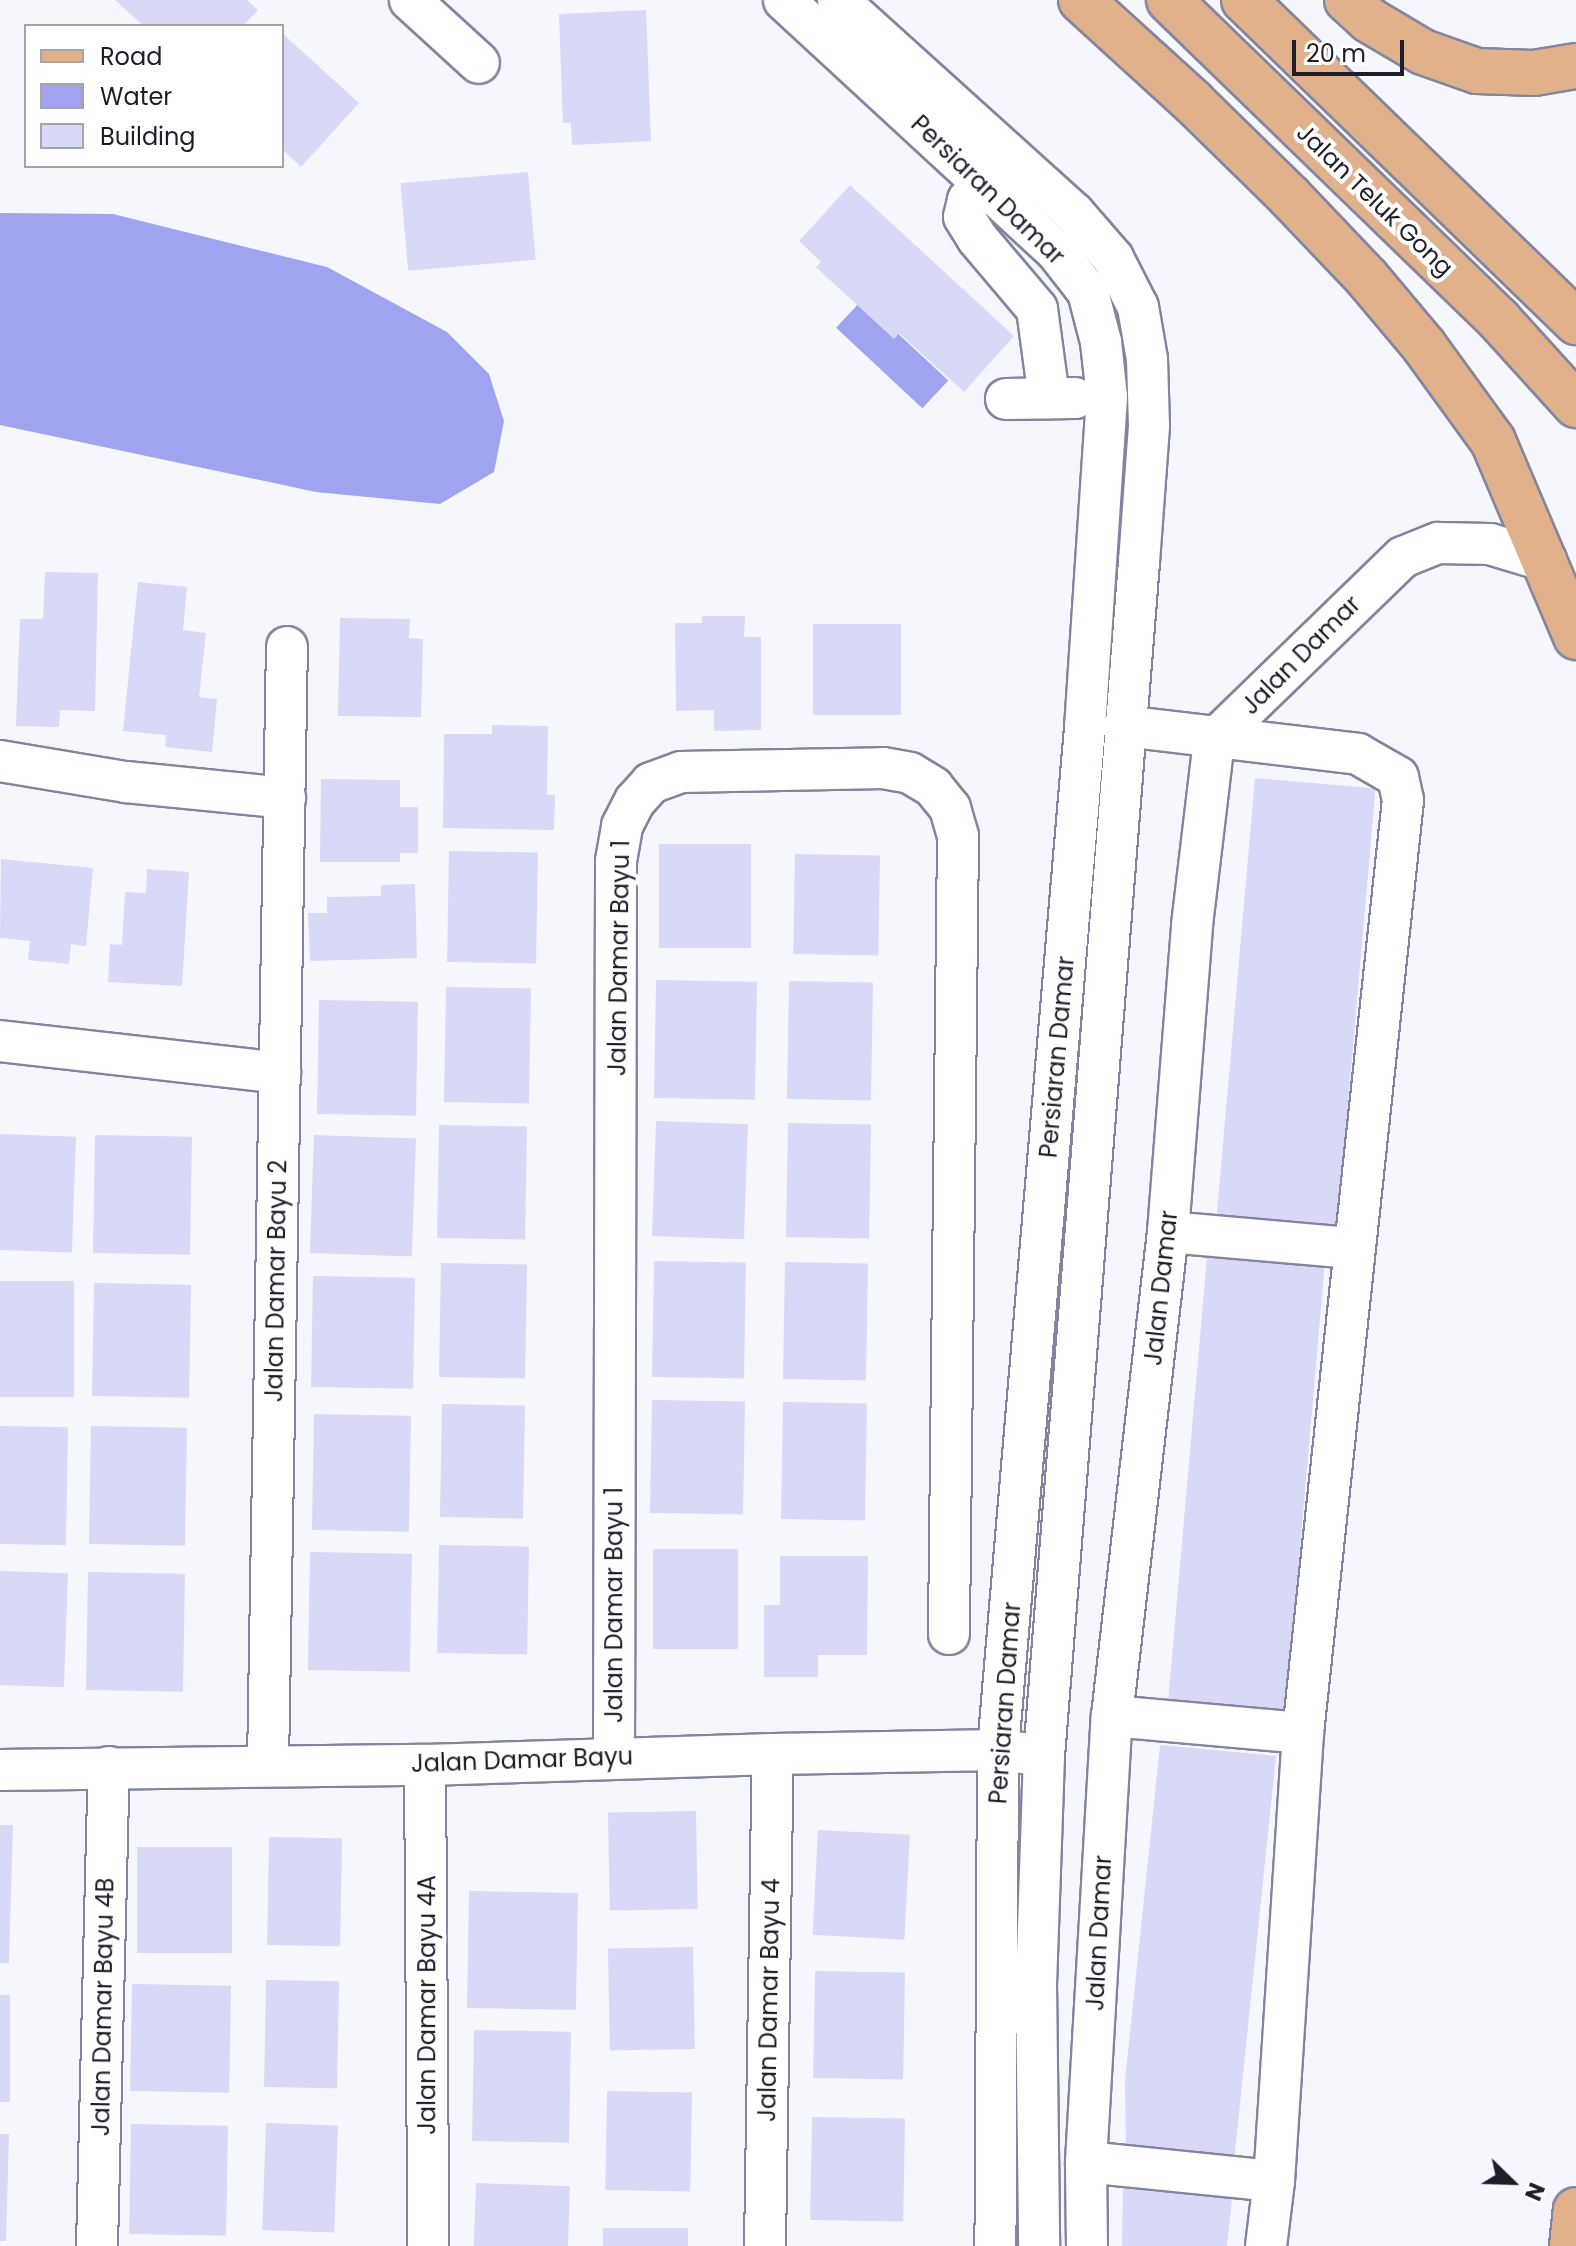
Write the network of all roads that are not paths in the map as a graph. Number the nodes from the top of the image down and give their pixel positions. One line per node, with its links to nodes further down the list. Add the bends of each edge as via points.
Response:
1 (410, 0): 8 (street)
2 (784, 0): 10 (street, Persiaran Damar)
3 (838, 0): 19 (street, Persiaran Damar, via 1074,213 1113,258 1138,307 1147,359 1149,426)
4 (1081, 0): 16 (main road, via 1289,196 1424,346 1493,441)
5 (1169, 0): 15 (main road, Jalan Teluk Gong, via 1499,320)
6 (1244, 0): 11 (main road)
7 (1347, 0): 9 (main road, via 1369,20 1423,52 1477,71 1534,73)
8 (479, 63)
9 (1576, 66)
10 (984, 181): 12 (street, Persiaran Damar, via 1056,251 1088,292); 13 (street, via 968,200 964,217 1037,309)
11 (1576, 322)
12 (1107, 397): 13 (street); 30 (street, Persiaran Damar)
13 (1049, 398): 14 (street)
14 (1006, 399)
15 (1576, 405)
16 (1546, 561): 17 (main road); 20 (street, Jalan Damar, via 1490,544 1438,543 1403,557)
17 (1576, 637)
18 (287, 647): 22 (street, Jalan Damar Bayu 2)
19 (1124, 726): 20 (street); 33 (street, Persiaran Damar)
20 (1214, 740): 25 (street, Jalan Damar, via 1192,925); 26 (street, via 1358,754 1398,777 1403,800)
21 (0, 761): 22 (street, via 126,782)
22 (285, 798): 24 (street, Jalan Damar Bayu 2)
23 (0, 1041): 24 (street)
24 (280, 1073): 34 (street, Jalan Damar Bayu 2)
25 (1168, 1232): 26 (street); 28 (street, Jalan Damar)
26 (1352, 1248): 29 (street)
27 (949, 1634): 32 (street, Jalan Damar Bayu 1, via 958,836 950,808 933,787 910,773 883,768 681,772 651,783 635,801 622,826 616,861)
28 (1112, 1716): 29 (street); 38 (street, Jalan Damar)
29 (1303, 1733): 39 (street)
30 (998, 1750): 31 (street, Jalan Damar Bayu); 33 (street, Jalan Damar Bayu); 44 (street, Persiaran Damar)
31 (773, 1754): 32 (street, Jalan Damar Bayu); 43 (street, Jalan Damar Bayu 4)
32 (614, 1756): 35 (street, Jalan Damar Bayu)
33 (1044, 1756): 45 (street, Persiaran Damar, via 1036,1984)
34 (268, 1764): 35 (street, Jalan Damar Bayu); 36 (street, Jalan Damar Bayu)
35 (425, 1765): 42 (street, Jalan Damar Bayu 4A)
36 (109, 1767): 37 (street, Jalan Damar Bayu); 41 (street, Jalan Damar Bayu 4B)
37 (0, 1770)
38 (1086, 2162): 39 (street); 46 (street, Jalan Damar)
39 (1274, 2181): 47 (street)
40 (1576, 2210): 48 (main road)
41 (97, 2246)
42 (428, 2246)
43 (765, 2246)
44 (995, 2246)
45 (1039, 2246)
46 (1087, 2246)
47 (1266, 2246)
48 (1572, 2246)

